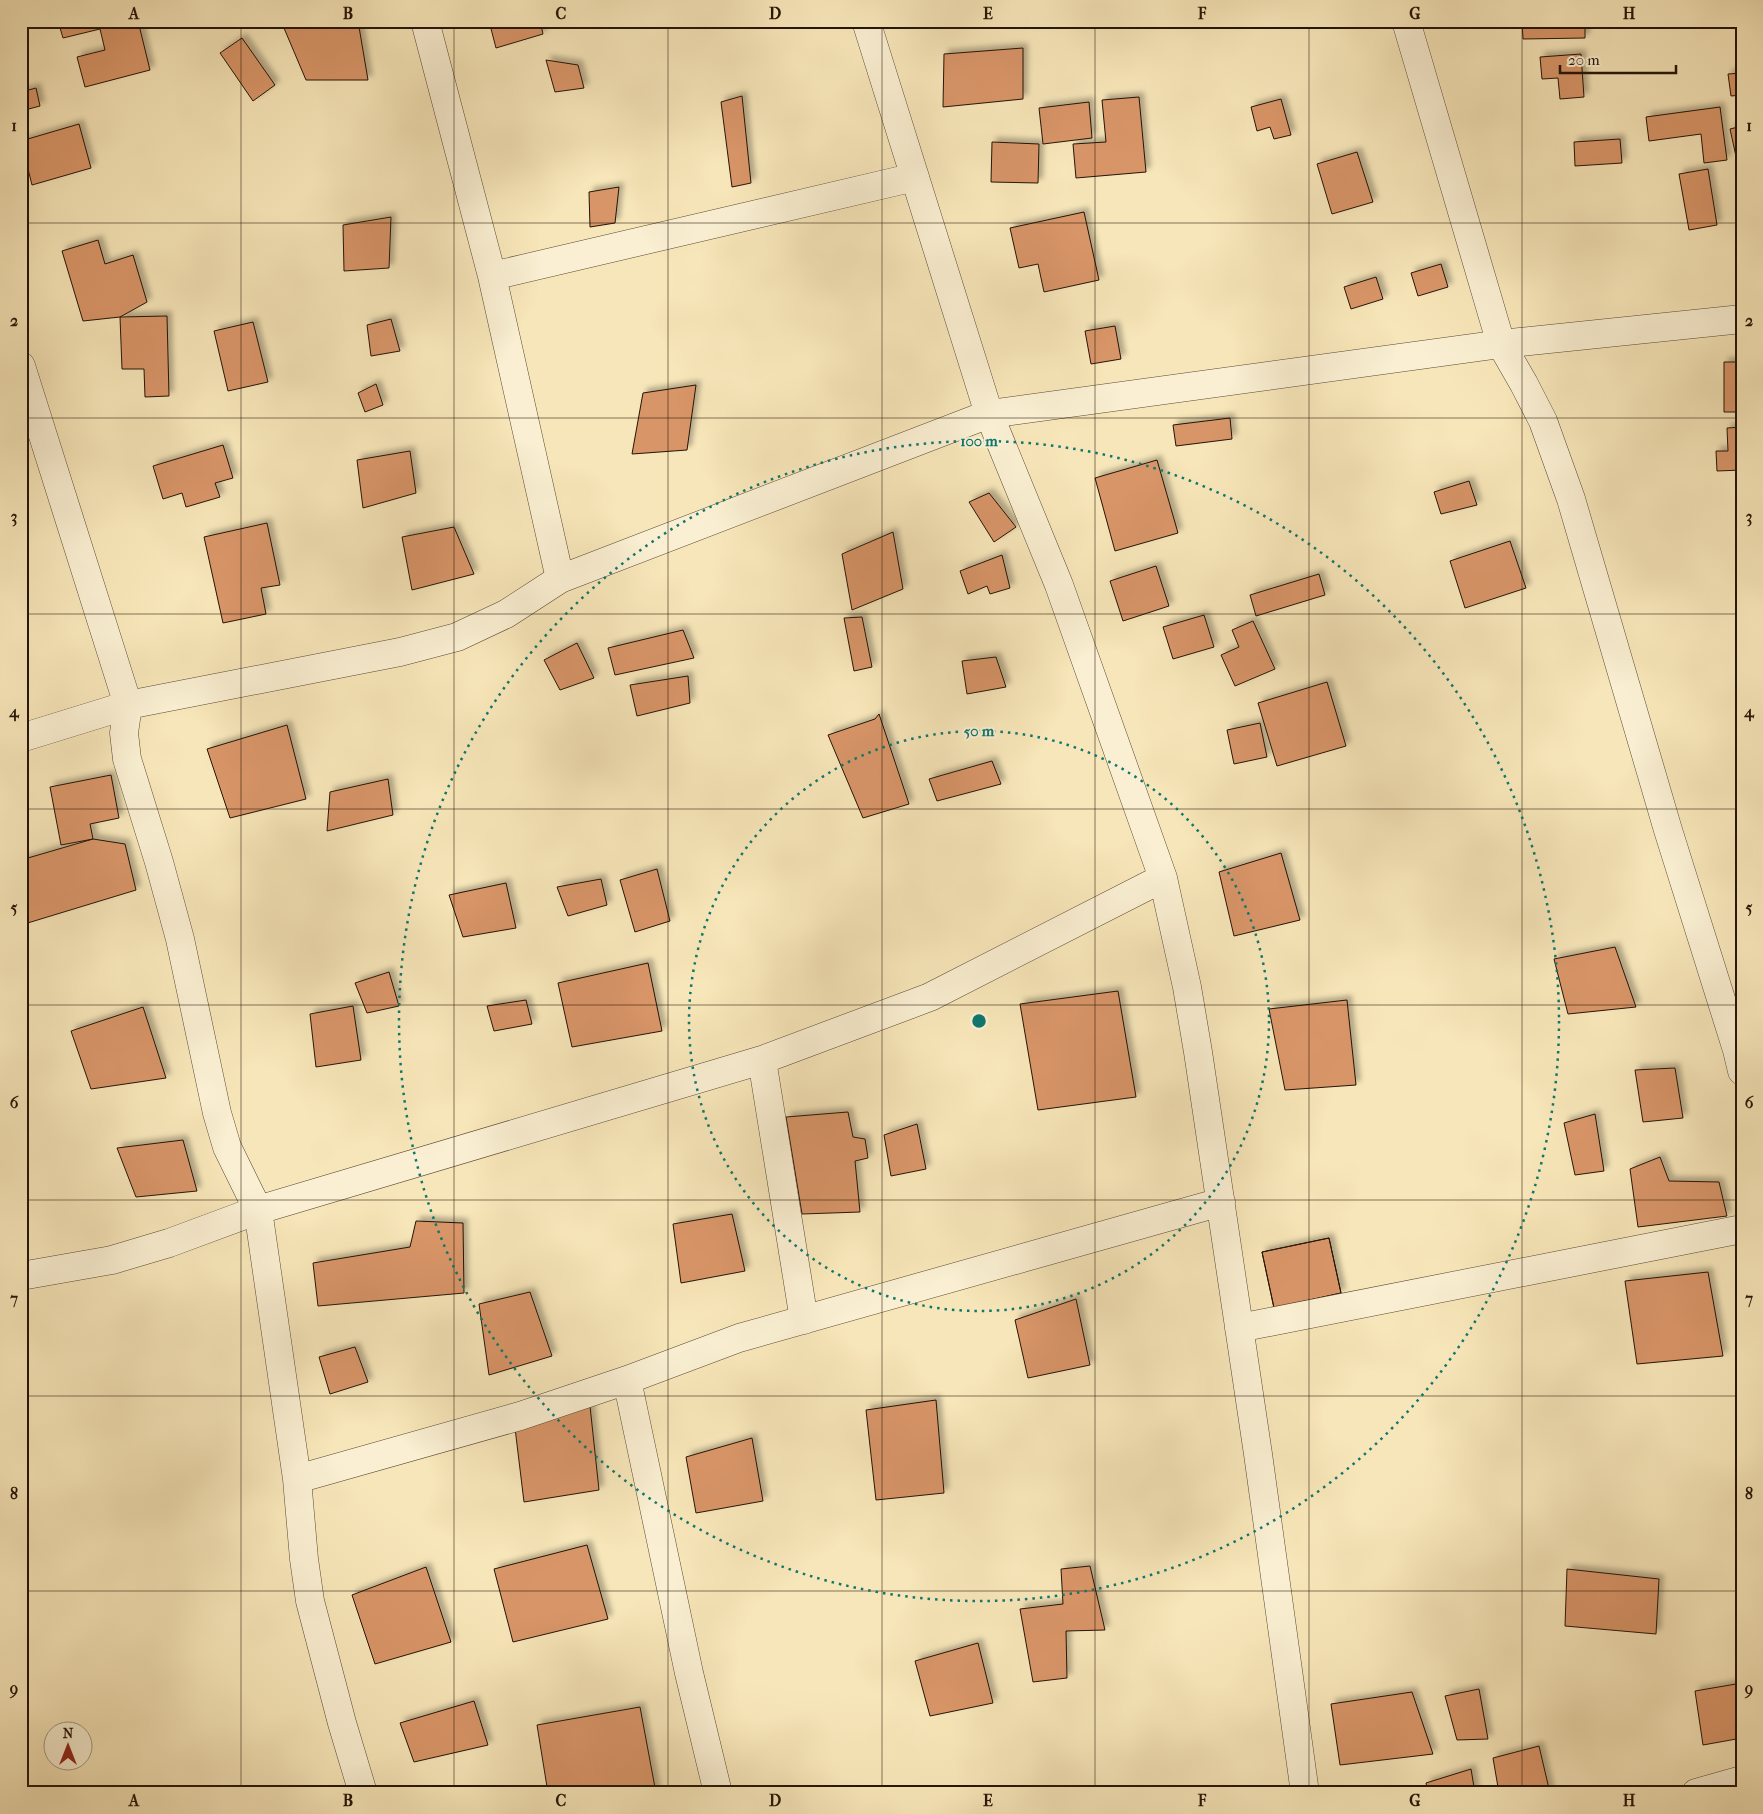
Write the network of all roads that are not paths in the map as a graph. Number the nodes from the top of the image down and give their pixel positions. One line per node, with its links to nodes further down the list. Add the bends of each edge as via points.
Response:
1 (425, 21): 5 (street)
2 (866, 21): 4 (street)
3 (1406, 21): 7 (street)
4 (915, 177): 5 (street); 9 (street)
5 (492, 276): 10 (street)
6 (1742, 319): 7 (street)
7 (1500, 344): 9 (street); 15 (street, via 1543,421 1571,499)
8 (21, 366): 11 (street)
9 (989, 414): 10 (street); 13 (street, via 1059,584)
10 (560, 579): 11 (street, via 506,614 457,637 400,652)
11 (128, 705): 12 (street); 17 (street, via 124,733 127,759 180,939 217,1113 227,1147)
12 (21, 738)
13 (1163, 878): 14 (street, via 930,997); 16 (street, via 1195,1033)
14 (762, 1060): 17 (street); 20 (street)
15 (1742, 1071)
16 (1221, 1202): 20 (street); 21 (street)
17 (258, 1210): 19 (street, via 112,1260); 23 (street)
18 (1742, 1229): 21 (street)
19 (21, 1276)
20 (804, 1320): 22 (street, via 739,1338)
21 (1239, 1328): 27 (street)
22 (627, 1380): 23 (street, via 520,1416); 26 (street)
23 (297, 1479): 25 (street, via 310,1601)
24 (1742, 1780): 28 (street)
25 (364, 1793)
26 (718, 1793)
27 (1304, 1793)
28 (1696, 1793)

